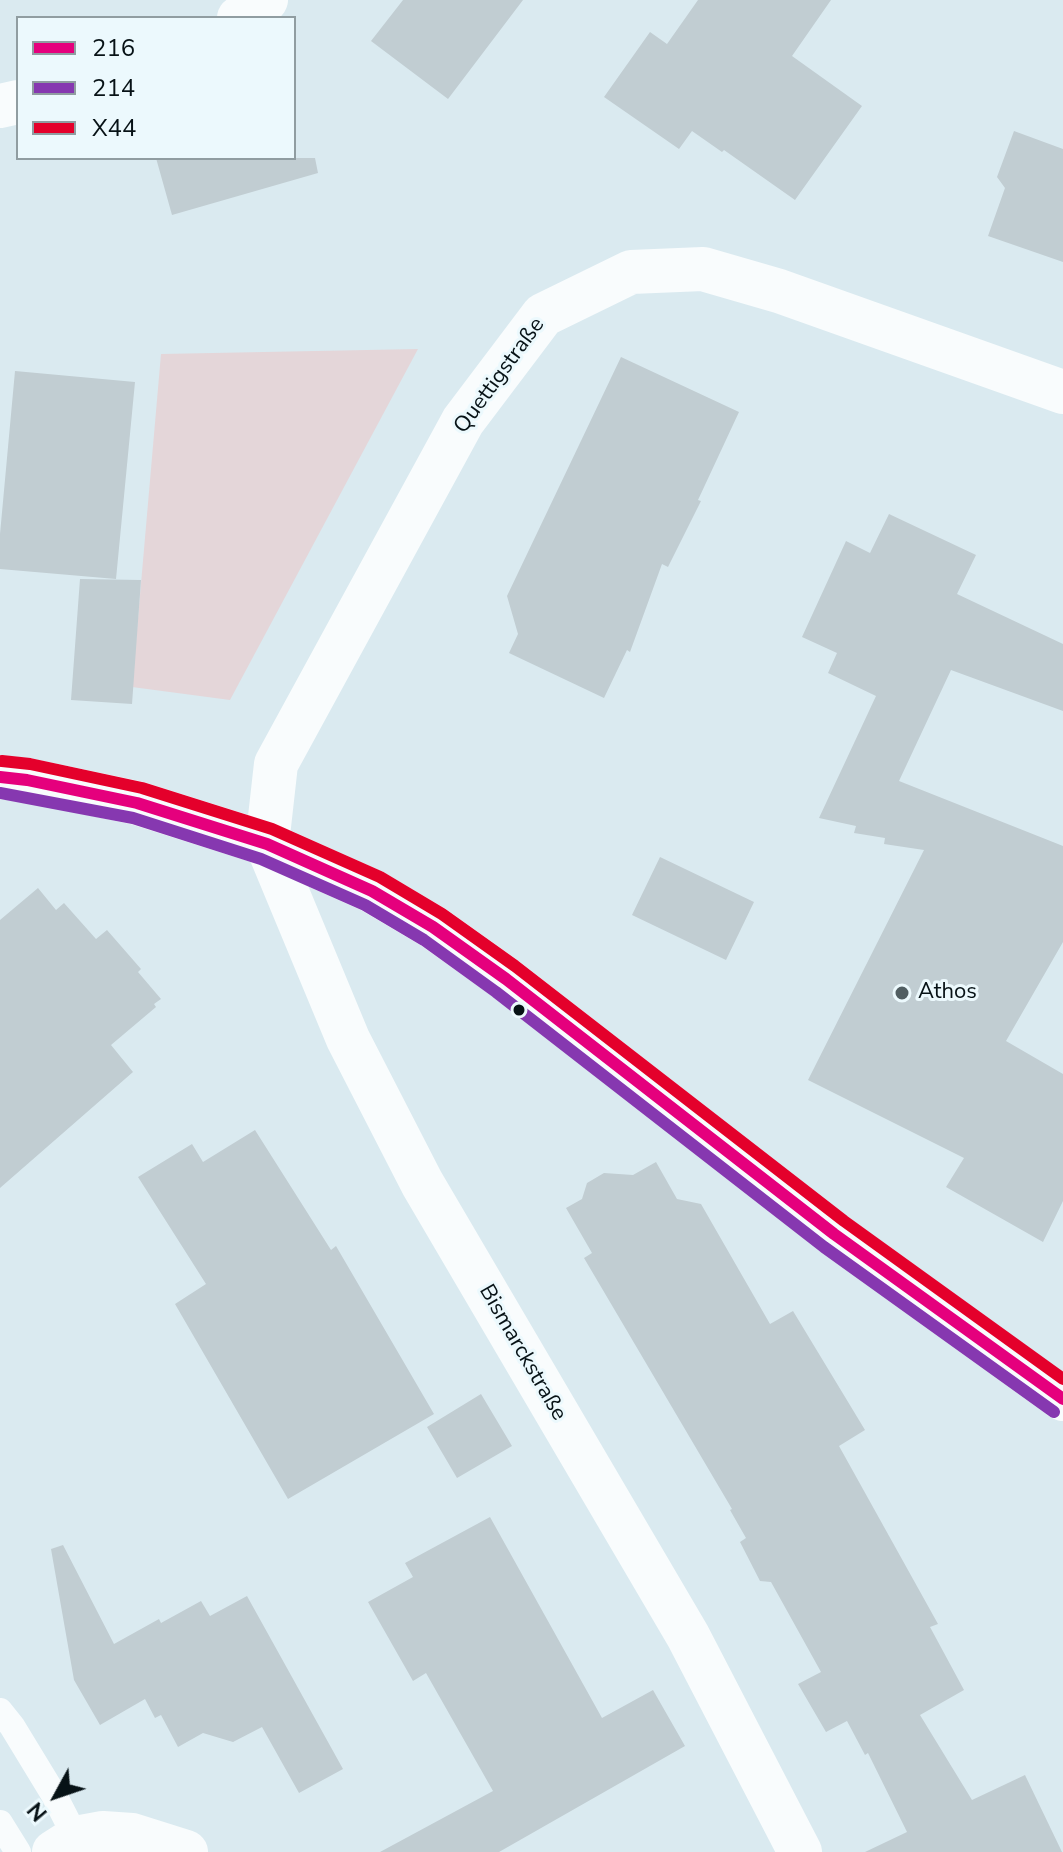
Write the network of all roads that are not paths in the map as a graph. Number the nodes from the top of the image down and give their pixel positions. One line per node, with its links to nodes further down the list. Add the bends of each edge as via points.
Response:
1 (266, 0): 2 (street)
2 (242, 16)
3 (1063, 392): 5 (street, Quettigstraße, via 703,269 631,272 543,315 463,421 276,764)
4 (0, 777): 5 (street, via 137,803)
5 (267, 844): 6 (street, via 372,891 433,927 834,1234); 12 (street, Bismarckstraße, via 348,1039 422,1183 688,1636)
6 (1063, 1399)
7 (0, 1711): 9 (lane, via 54,1795)
8 (0, 1823): 10 (lane)
9 (65, 1845): 11 (street, via 103,1833 132,1835)
10 (18, 1852)
11 (186, 1852)
12 (800, 1852)

